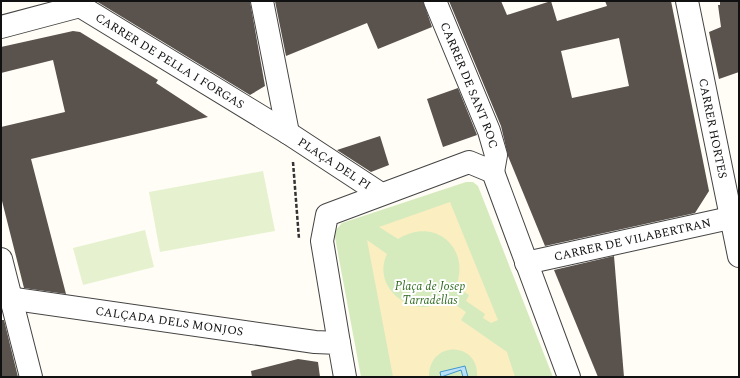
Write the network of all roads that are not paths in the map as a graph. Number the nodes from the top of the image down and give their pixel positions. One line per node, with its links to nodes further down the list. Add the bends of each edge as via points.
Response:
1 (262, 1): 5 (street)
2 (435, 1): 6 (street, CARRER DE SANT ROC, via 489,131 496,156)
3 (687, 1): 8 (street, CARRER HORTES)
4 (1, 27): 5 (street, CARRER DE PELLA I FORGAS, via 80,6)
5 (288, 133): 7 (street, PLAÇA DEL PI)
6 (493, 172): 7 (street, via 469,162); 11 (street)
7 (381, 194): 13 (street, via 327,215 322,240)
8 (736, 217): 9 (street, CARRER HORTES); 11 (street, CARRER DE VILABERTRAN)
9 (739, 256)
10 (1, 259): 12 (street)
11 (526, 263): 14 (street)
12 (6, 297): 13 (street, CALÇADA DELS MONJOS, via 315,342); 15 (street)
13 (339, 343): 16 (street)
14 (566, 372)
15 (31, 377)
16 (345, 377)

